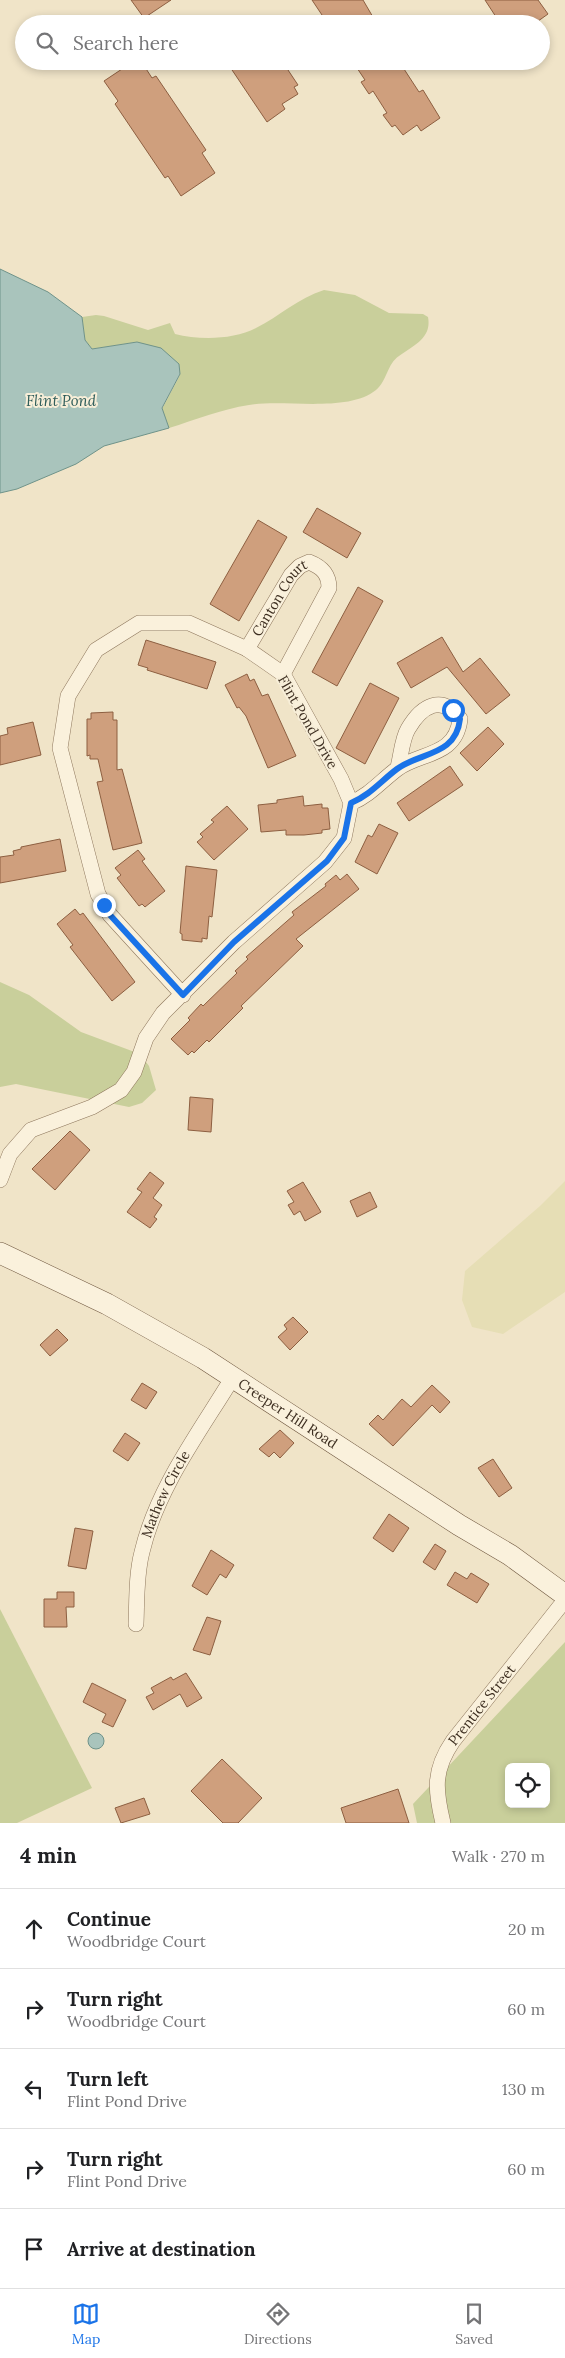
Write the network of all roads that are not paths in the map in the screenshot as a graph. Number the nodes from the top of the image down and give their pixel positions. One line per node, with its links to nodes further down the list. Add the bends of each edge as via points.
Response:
1 (247, 649): 2 (street, Flint Pond Drive); 2 (street, Canton Court, via 291,574 309,562 316,565 329,578 329,588); 5 (street, Flint Pond Drive, via 189,623 139,623 96,650 68,696 60,748 98,894 110,915)
2 (284, 674): 4 (street, Flint Pond Drive)
3 (398, 767): 3 (street, via 435,753 453,740 459,730 460,719 453,710 444,704 434,704 422,711 408,730); 4 (street, via 366,796)
4 (351, 803): 5 (street, via 344,838 327,861 234,942)
5 (183, 995): 6 (street, via 162,1013 146,1038 134,1072 121,1090 92,1107 31,1130 10,1154)
6 (0, 1180)
7 (0, 1252): 8 (street, Creeper Hill Road, via 134,1318)
8 (233, 1377): 9 (street, Creeper Hill Road); 11 (street, Mathew Circle, via 178,1467 150,1524 138,1580)
9 (565, 1595)
10 (565, 1600): 12 (street, Prentice Street, via 452,1741 443,1757 437,1780)
11 (136, 1624)
12 (443, 1823)

